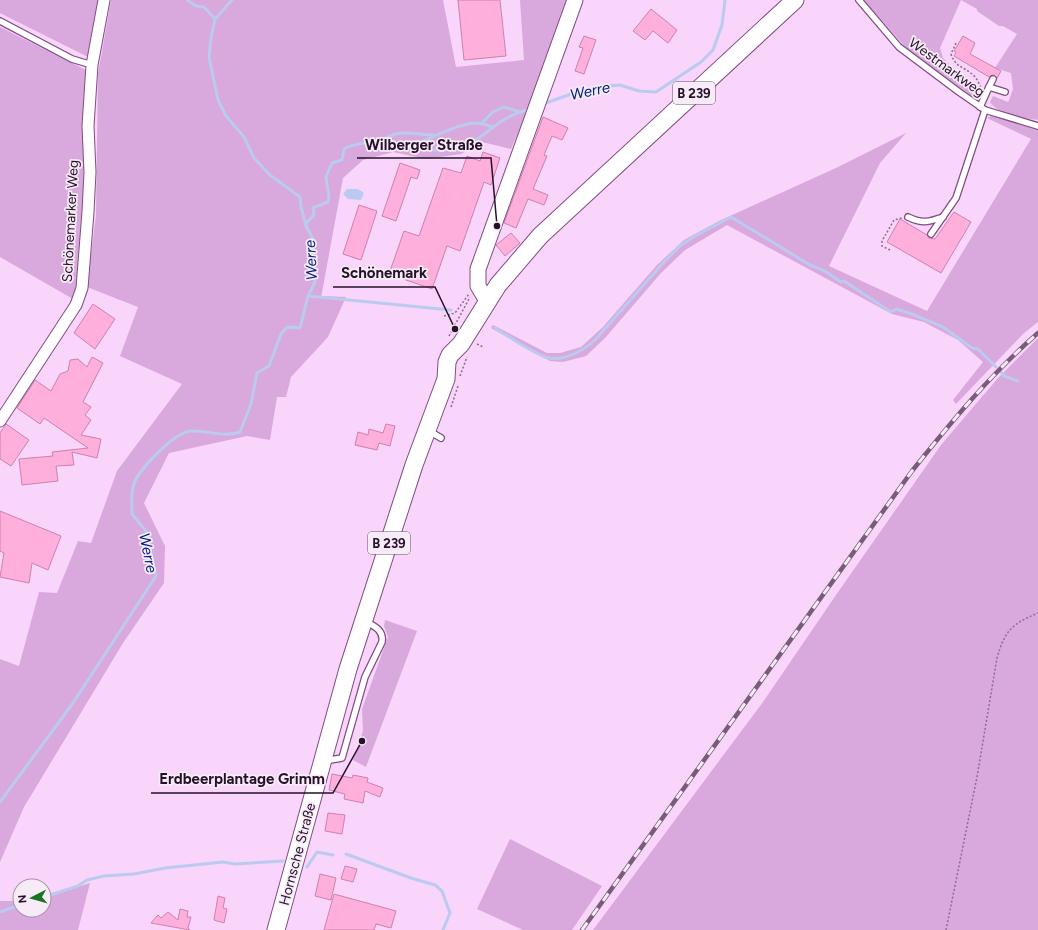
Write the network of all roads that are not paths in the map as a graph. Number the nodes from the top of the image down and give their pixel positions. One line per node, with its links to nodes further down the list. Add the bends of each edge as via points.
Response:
1 (104, 0): 6 (street, Schönemarker Weg)
2 (575, 0): 15 (street, via 478,269 478,286)
3 (795, 0): 15 (main road, B 239, via 703,91 592,187 526,251)
4 (859, 0): 10 (lane, Westmarkweg, via 899,47)
5 (0, 21): 6 (lane, via 72,59)
6 (92, 65): 16 (street, Schönemarker Weg, via 88,126 90,172 82,288 76,305)
7 (993, 78): 8 (lane)
8 (989, 87): 9 (lane); 10 (lane)
9 (1005, 92)
10 (983, 108): 11 (lane, Westmarkweg); 13 (lane, via 956,198)
11 (1038, 126)
12 (908, 217): 13 (lane, via 926,223)
13 (943, 217): 14 (lane)
14 (932, 234)
15 (487, 301): 17 (main road, B 239, via 455,342 447,362 446,379)
16 (0, 421)
17 (427, 430): 18 (lane); 19 (main road, B 239)
18 (442, 438)
19 (363, 621): 20 (main road, Hornsche Straße / B 239); 20 (lane, via 377,628 383,637 382,642 365,677 342,758)
20 (323, 758): 21 (main road, Hornsche Straße / B 239, via 305,838)
21 (276, 930)

